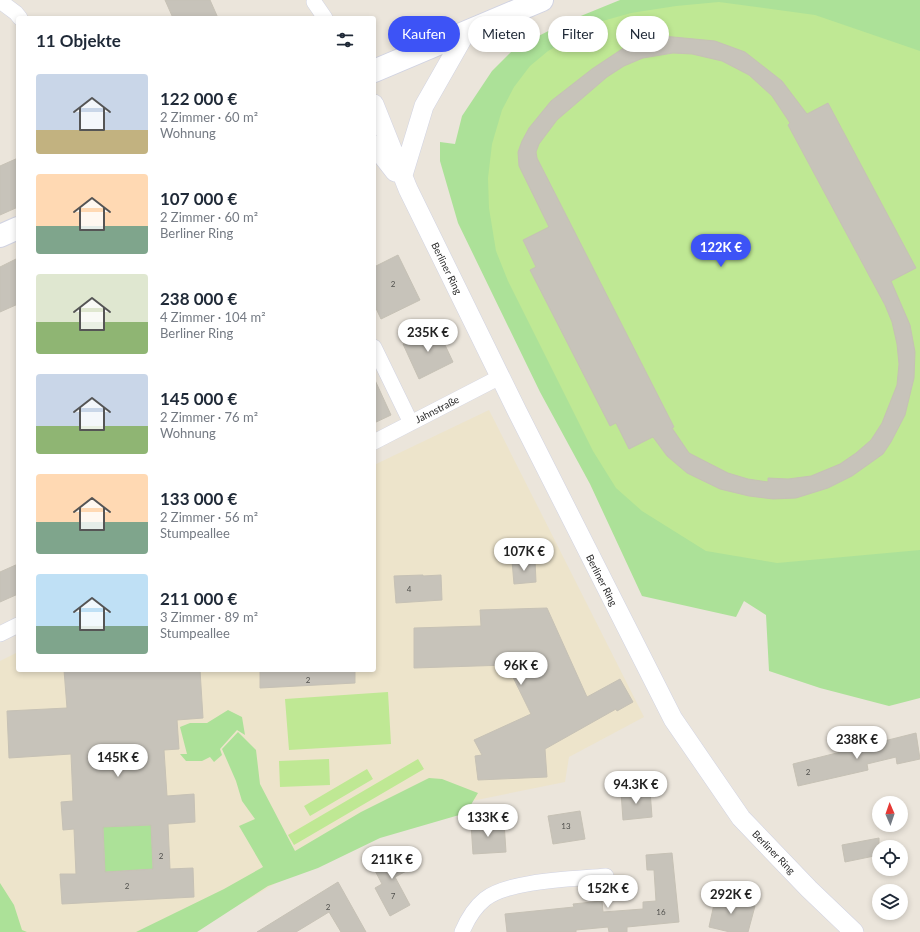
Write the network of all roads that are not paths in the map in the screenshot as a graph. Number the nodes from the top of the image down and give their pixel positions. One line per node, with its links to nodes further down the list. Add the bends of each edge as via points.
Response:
1 (542, 0): 7 (main road)
2 (0, 1): 4 (street)
3 (313, 1): 5 (street); 6 (street)
4 (18, 16)
5 (317, 16)
6 (324, 16)
7 (465, 34): 8 (main road); 11 (street, via 424,106)
8 (376, 70)
9 (376, 109): 11 (street, Berliner Ring)
10 (376, 147): 11 (street, Berliner Ring)
11 (405, 182): 15 (street, Berliner Ring)
12 (16, 229): 13 (main road)
13 (0, 236)
14 (376, 351): 16 (street)
15 (500, 377): 16 (street, Jahnstraße); 22 (street, Berliner Ring, via 673,719 741,818)
16 (411, 423): 17 (street, Jahnstraße)
17 (376, 441)
18 (16, 626): 19 (street)
19 (0, 634)
20 (606, 876): 21 (street, via 530,884 500,892 486,899 475,910)
21 (462, 932)
22 (854, 932)

